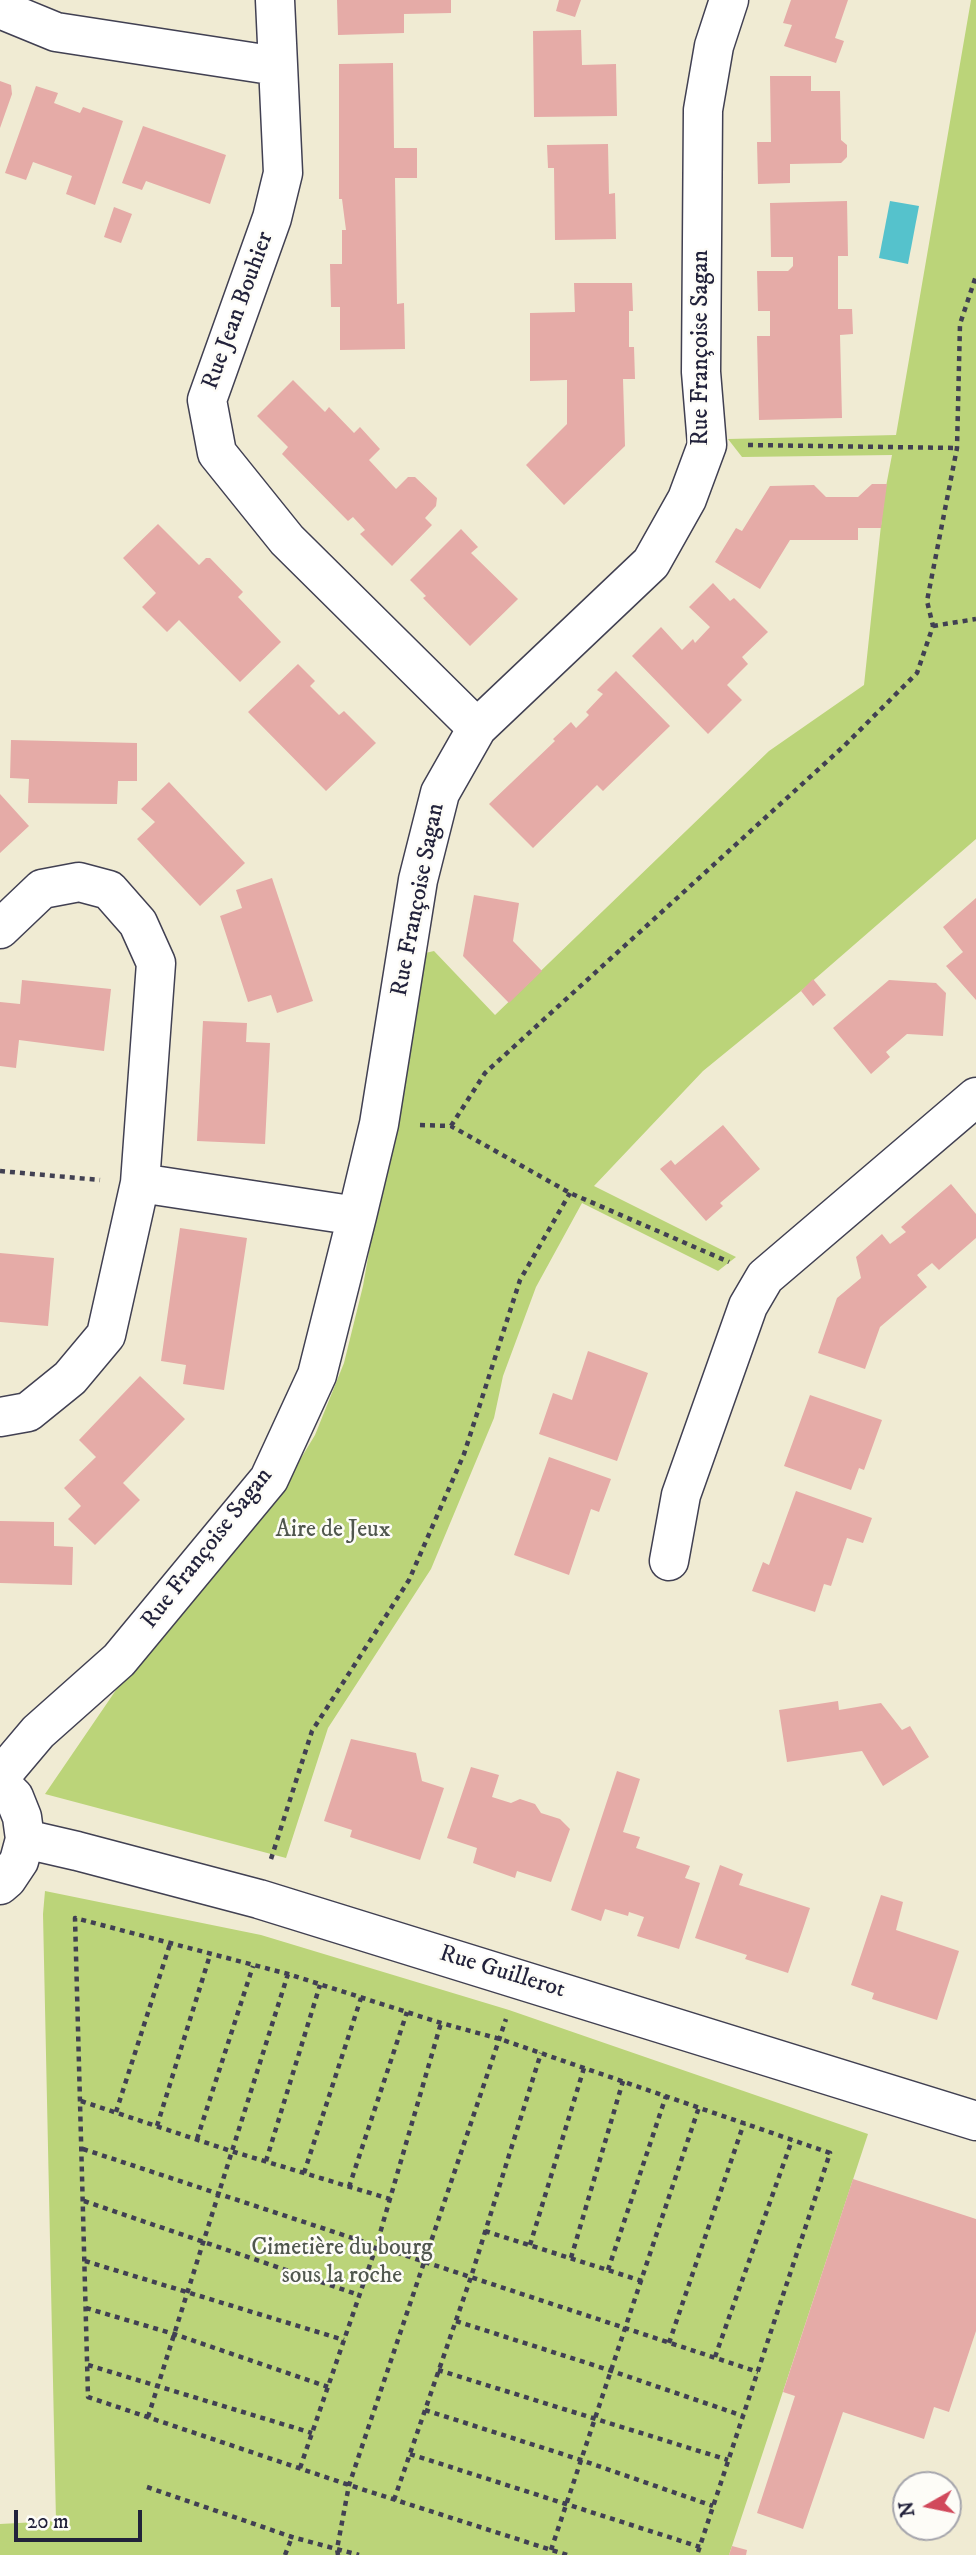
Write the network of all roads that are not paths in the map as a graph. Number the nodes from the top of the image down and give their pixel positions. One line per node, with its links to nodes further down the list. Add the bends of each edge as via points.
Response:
1 (275, 0): 4 (street, Rue Jean Bouhier)
2 (729, 0): 5 (street, Rue Françoise Sagan, via 714,46 703,110 701,372 706,445 687,499 651,563)
3 (0, 9): 4 (street, via 56,32)
4 (277, 66): 5 (street, Rue Jean Bouhier, via 283,173 272,218 206,400 217,453 287,540)
5 (477, 728): 9 (street, Rue Françoise Sagan, via 440,793 418,880 379,1124)
6 (0, 929): 8 (street, via 42,889 79,882 109,890 138,923 156,963)
7 (976, 1097): 11 (street, via 765,1277 748,1306 681,1495)
8 (140, 1183): 9 (street); 10 (street, via 106,1335 70,1378 29,1412)
9 (357, 1216): 12 (street, Rue Françoise Sagan, via 317,1375 269,1479 119,1660 38,1732)
10 (0, 1417)
11 (669, 1561)
12 (0, 1777)
13 (0, 1783): 14 (street, via 18,1807)
14 (24, 1839): 15 (street, via 19,1861); 16 (street, Rue Guillerot, via 259,1899)
15 (0, 1885)
16 (976, 2120)

